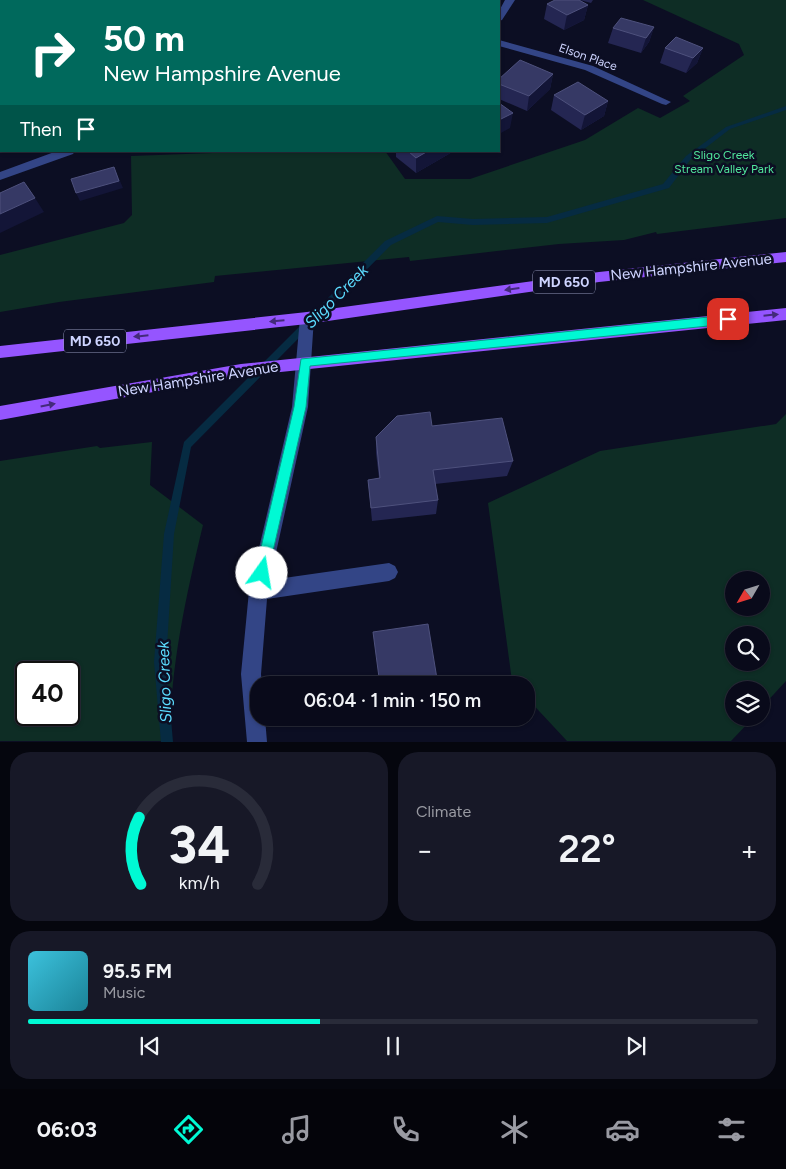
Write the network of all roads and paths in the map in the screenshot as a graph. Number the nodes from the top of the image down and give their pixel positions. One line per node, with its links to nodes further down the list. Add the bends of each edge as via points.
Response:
1 (510, 0): 2 (street)
2 (500, 16)
3 (500, 43): 4 (street, Elson Place, via 589,68)
4 (666, 102)
5 (66, 152): 6 (street)
6 (0, 176)
7 (786, 257): 9 (main road, New Hampshire Avenue / MD 650, one-way to 9, via 599,277)
8 (786, 314): 11 (main road, New Hampshire Avenue, one-way to 8)
9 (307, 318): 10 (main road, New Hampshire Avenue / MD 650, one-way to 10); 11 (street)
10 (0, 352)
11 (305, 362): 12 (main road, New Hampshire Avenue, one-way to 11, via 241,370); 14 (street, via 300,407)
12 (0, 413)
13 (389, 572): 14 (street)
14 (258, 591): 15 (street, via 251,674)
15 (257, 742)

